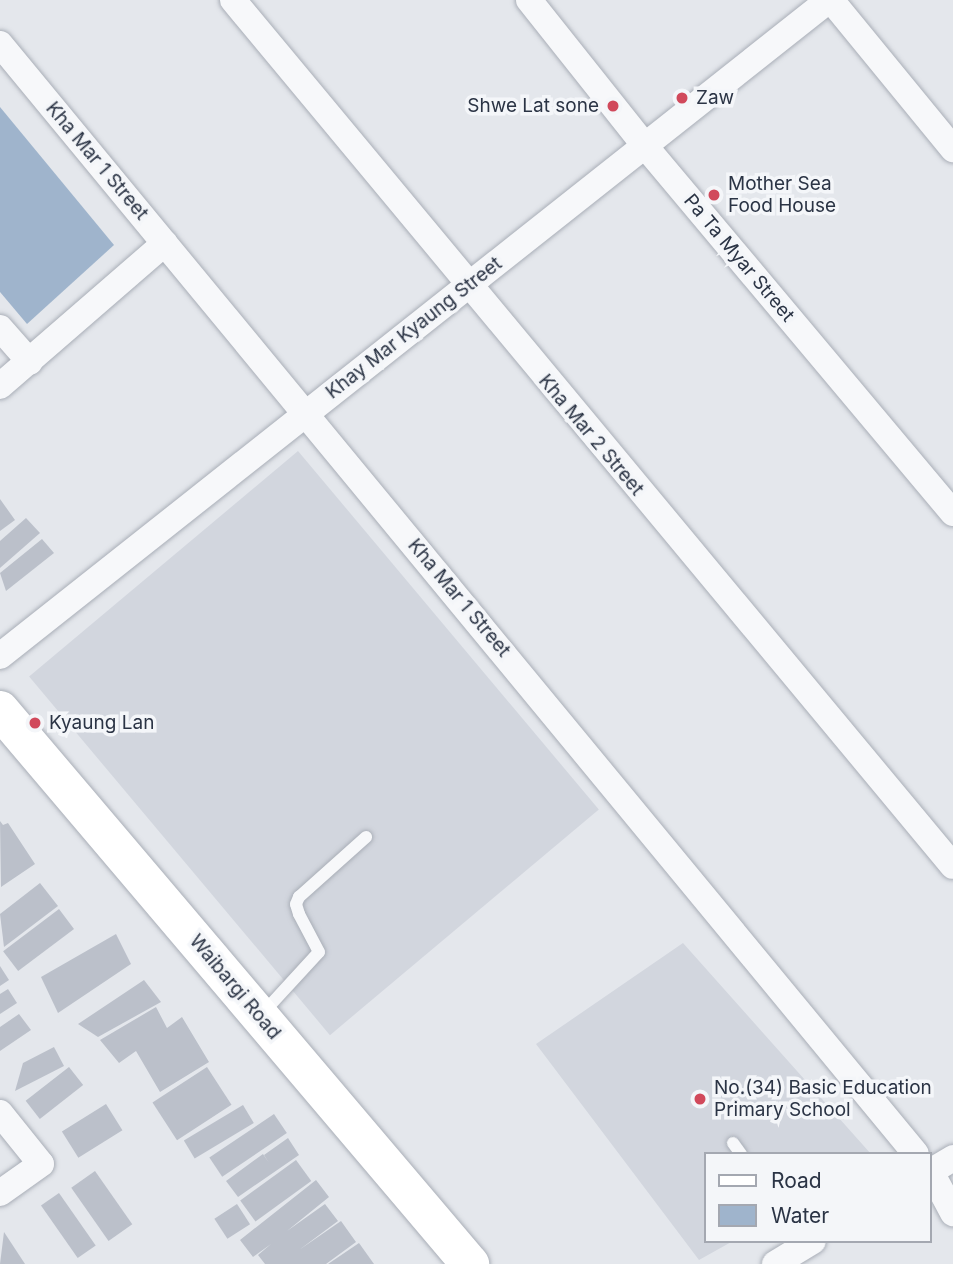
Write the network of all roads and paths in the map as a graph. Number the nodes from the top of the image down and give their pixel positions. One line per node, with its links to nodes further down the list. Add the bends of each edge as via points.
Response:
1 (233, 0): 8 (street, Kha Mar 2 Street)
2 (529, 0): 5 (street, Pa Ta Myar Street)
3 (830, 0): 5 (street, Khay Mar Kyaung Street); 6 (street)
4 (4, 56): 7 (street, Kha Mar 1 Street)
5 (645, 146): 8 (street, Khay Mar Kyaung Street); 13 (street, Pa Ta Myar Street)
6 (953, 149)
7 (165, 243): 10 (street); 12 (street, Kha Mar 1 Street)
8 (467, 286): 12 (street, Khay Mar Kyaung Street); 17 (street, Kha Mar 2 Street)
9 (0, 328): 10 (street)
10 (30, 362): 11 (street)
11 (0, 386)
12 (306, 414): 14 (street, Khay Mar Kyaung Street); 20 (street, Kha Mar 1 Street)
13 (953, 513)
14 (0, 656)
15 (0, 710): 18 (main road, Waibargi Road)
16 (366, 837): 18 (lane, via 299,897 299,914 319,952)
17 (953, 866)
18 (260, 1016): 27 (main road, Waibargi Road)
19 (0, 1113): 24 (street, via 41,1164)
20 (914, 1152)
21 (953, 1158): 22 (street)
22 (932, 1170)
23 (932, 1173): 25 (street)
24 (0, 1193)
25 (953, 1213)
26 (808, 1243): 28 (street)
27 (470, 1264)
28 (775, 1264)

